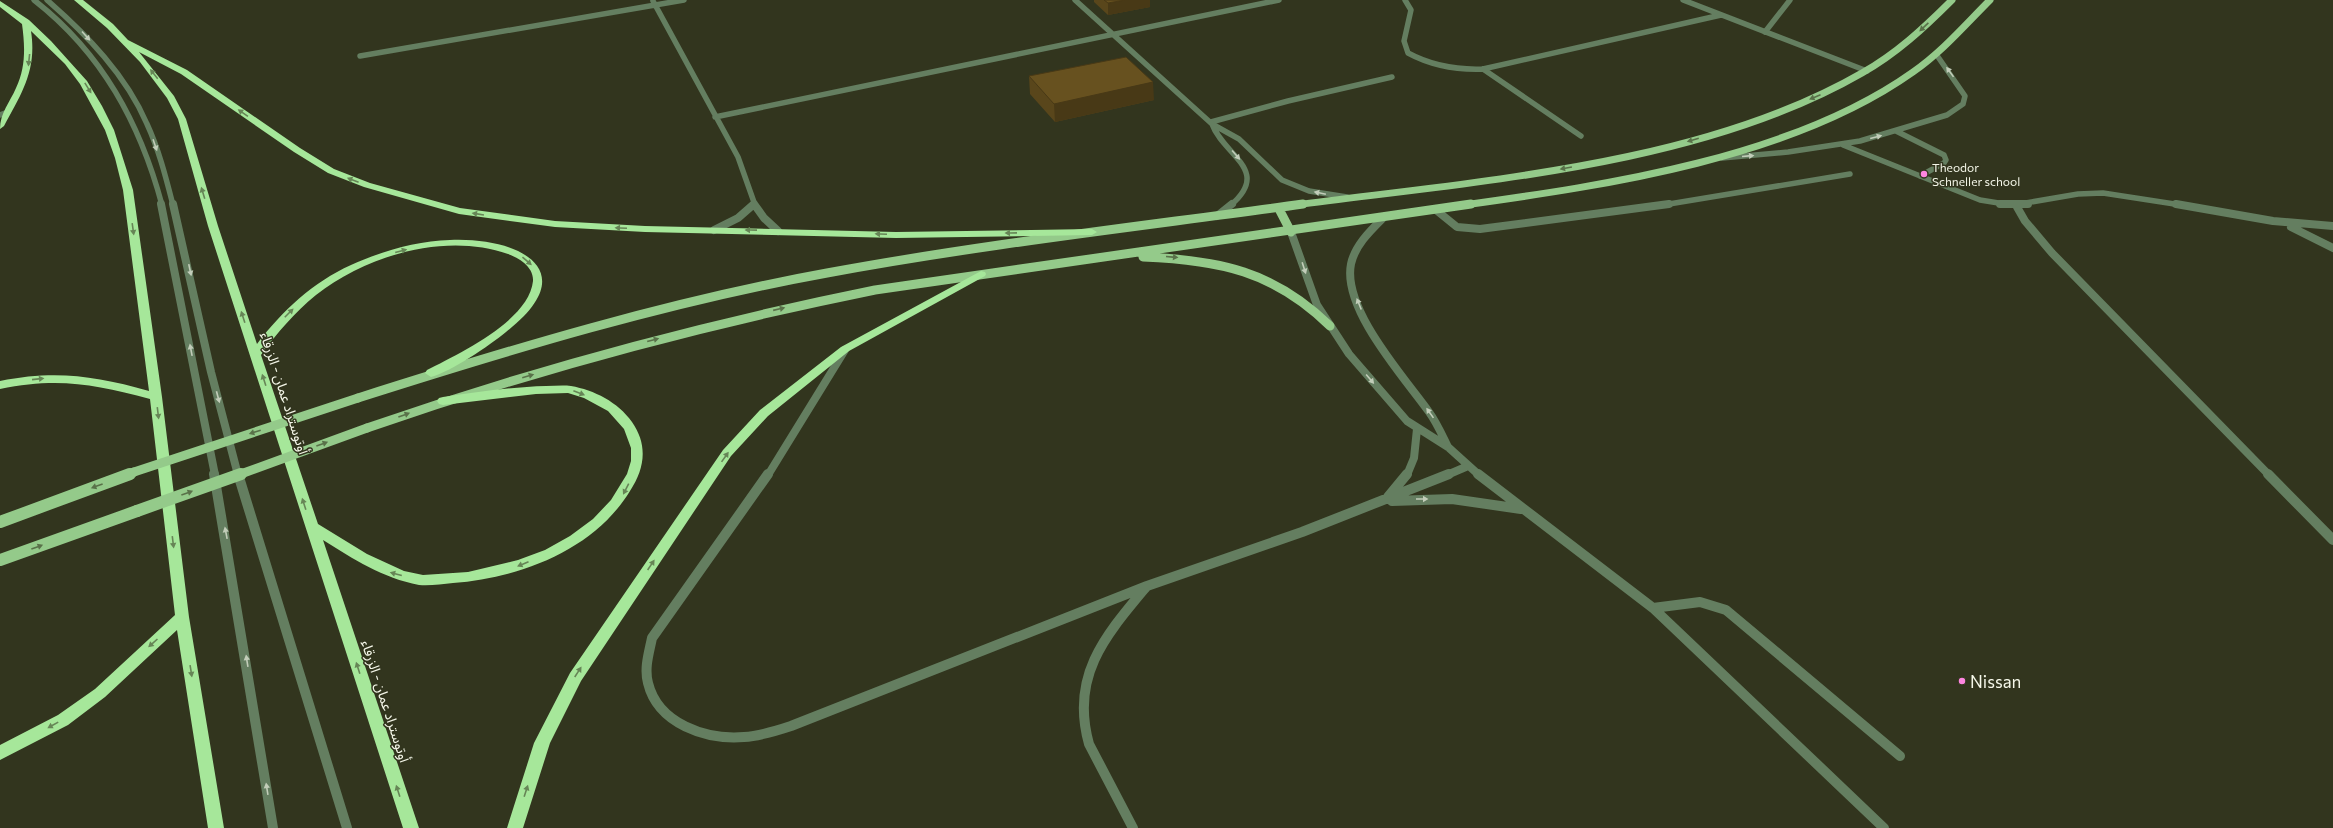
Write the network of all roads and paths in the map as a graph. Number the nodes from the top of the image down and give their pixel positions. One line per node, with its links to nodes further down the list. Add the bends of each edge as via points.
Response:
1 (34, 0): 72 (street, one-way to 1, via 233,572 195,369 155,182 137,131 114,88 87,48)
2 (48, 0): 73 (street, one-way to 73, via 76,26 113,69 145,118 156,148 177,216 211,372 263,560)
3 (78, 0): 18 (highway, أوتوستراد عمان - الزرقاء)
4 (684, 0): 12 (street)
5 (1075, 0): 17 (street)
6 (1279, 0): 17 (street)
7 (1405, 0): 21 (street, via 1410,10 1404,41 1408,53 1424,62 1446,68)
8 (1683, 0): 14 (street)
9 (1790, 0): 16 (street)
10 (1952, 0): 22 (main road, one-way to 22, via 1904,46)
11 (1990, 0): 19 (main road)
12 (653, 2): 20 (street); 25 (street)
13 (0, 3): 15 (highway)
14 (1721, 15): 16 (street); 21 (street)
15 (26, 22): 24 (highway, one-way to 24, via 30,59 24,82); 55 (highway, one-way to 55, via 57,48 84,83 115,142 128,190)
16 (1764, 32): 22 (street)
17 (1114, 36): 25 (street); 26 (street)
18 (127, 42): 43 (highway, one-way to 18, via 598,227 517,220 459,211 367,185 331,171 184,72); 52 (highway, أوتوستراد عمان - الزرقاء, one-way to 18, via 213,226 182,119 158,79)
19 (1936, 54): 28 (street, one-way to 19, via 1947,115 1963,104 1965,96 1961,88); 31 (main road, via 1906,77 1869,99 1770,141)
20 (360, 56)
21 (1483, 69): 29 (street)
22 (1867, 71): 34 (main road, one-way to 34, via 1784,110 1732,129 1672,145 1536,173)
23 (1392, 77): 26 (street, via 1288,101)
24 (4, 114): 27 (highway)
25 (715, 117): 35 (street, via 738,157)
26 (1212, 123): 34 (street, one-way to 26, via 1321,194 1289,183 1274,173 1236,136); 39 (street, one-way to 39, via 1215,133 1239,158 1248,179 1245,192 1240,199)
27 (0, 126)
28 (1896, 131): 30 (street, one-way to 28); 33 (street, via 1944,155 1944,162)
29 (1581, 136)
30 (1843, 145): 31 (street, one-way to 30); 33 (street)
31 (1709, 159): 38 (main road, via 1576,188)
32 (1850, 174): 38 (street, via 1659,206 1480,229 1456,227)
33 (1920, 176): 36 (street, via 1985,201)
34 (1359, 197): 37 (main road)
35 (754, 204): 43 (street, via 738,218); 44 (street)
36 (2017, 207): 41 (street, via 2076,194 2109,193); 64 (street, via 2047,248)
37 (1279, 209): 39 (main road); 46 (main road)
38 (1436, 210): 40 (main road)
39 (1216, 217): 45 (main road)
40 (1384, 217): 46 (main road); 58 (street, one-way to 40, via 1430,413 1379,343 1361,308 1353,285 1350,270 1354,255)
41 (2285, 224): 42 (street); 47 (street)
42 (2333, 226)
43 (714, 230): 44 (highway, one-way to 43)
44 (778, 231): 45 (highway, one-way to 44, via 896,234)
45 (1092, 232): 53 (main road, via 884,262 761,286 627,317)
46 (1291, 232): 48 (main road); 50 (street, one-way to 50, via 1310,289)
47 (2333, 248)
48 (1105, 256): 49 (main road); 50 (main road, one-way to 50, via 1191,259 1249,272 1291,292 1306,302)
49 (981, 274): 51 (highway); 56 (main road, one-way to 49, via 712,324 867,291)
50 (1330, 326): 57 (street, one-way to 57, via 1373,383)
51 (845, 349): 66 (street, via 766,478 652,638 645,669 647,684 662,711 696,731 718,736 767,734); 75 (highway, one-way to 51, via 542,743 575,677 723,459 764,413)
52 (256, 354): 53 (highway, one-way to 53, via 277,325 302,300 336,277 377,258 435,245 462,243 487,244 508,249 525,258 535,268 538,282 531,300 517,319 465,355); 63 (highway, أوتوستراد عمان - الزرقاء, one-way to 52)
53 (431, 373): 62 (main road, one-way to 62, bridge, via 134,472)
54 (0, 385): 55 (highway, one-way to 55, via 44,378 70,378 93,380)
55 (156, 397): 68 (highway, one-way to 68)
56 (443, 401): 63 (highway, one-way to 63, via 524,390 571,390 602,402 625,419 638,440 638,466 624,495 597,523 559,549 512,568 464,579 418,580 380,569); 65 (main road, one-way to 56, bridge)
57 (1417, 429): 58 (street); 60 (street, via 1418,444 1412,464 1397,489)
58 (1448, 447): 59 (street)
59 (1468, 466): 60 (street); 61 (street)
60 (1383, 502): 61 (street, one-way to 61, via 1452,499); 66 (street)
61 (1524, 510): 67 (street)
62 (0, 522)
63 (311, 526): 74 (highway, أوتوستراد عمان - الزرقاء, one-way to 63)
64 (2333, 540)
65 (0, 560)
66 (1147, 586): 76 (street, via 1104,639 1090,668 1084,693 1084,719 1089,744)
67 (1653, 608): 70 (street, via 1700,602 1726,610); 77 (street)
68 (182, 617): 69 (highway, one-way to 69, via 100,693 63,720); 71 (highway, one-way to 71)
69 (0, 753)
70 (1900, 756)
71 (216, 828)
72 (274, 828)
73 (347, 828)
74 (411, 828)
75 (515, 828)
76 (1133, 828)
77 (1884, 828)

